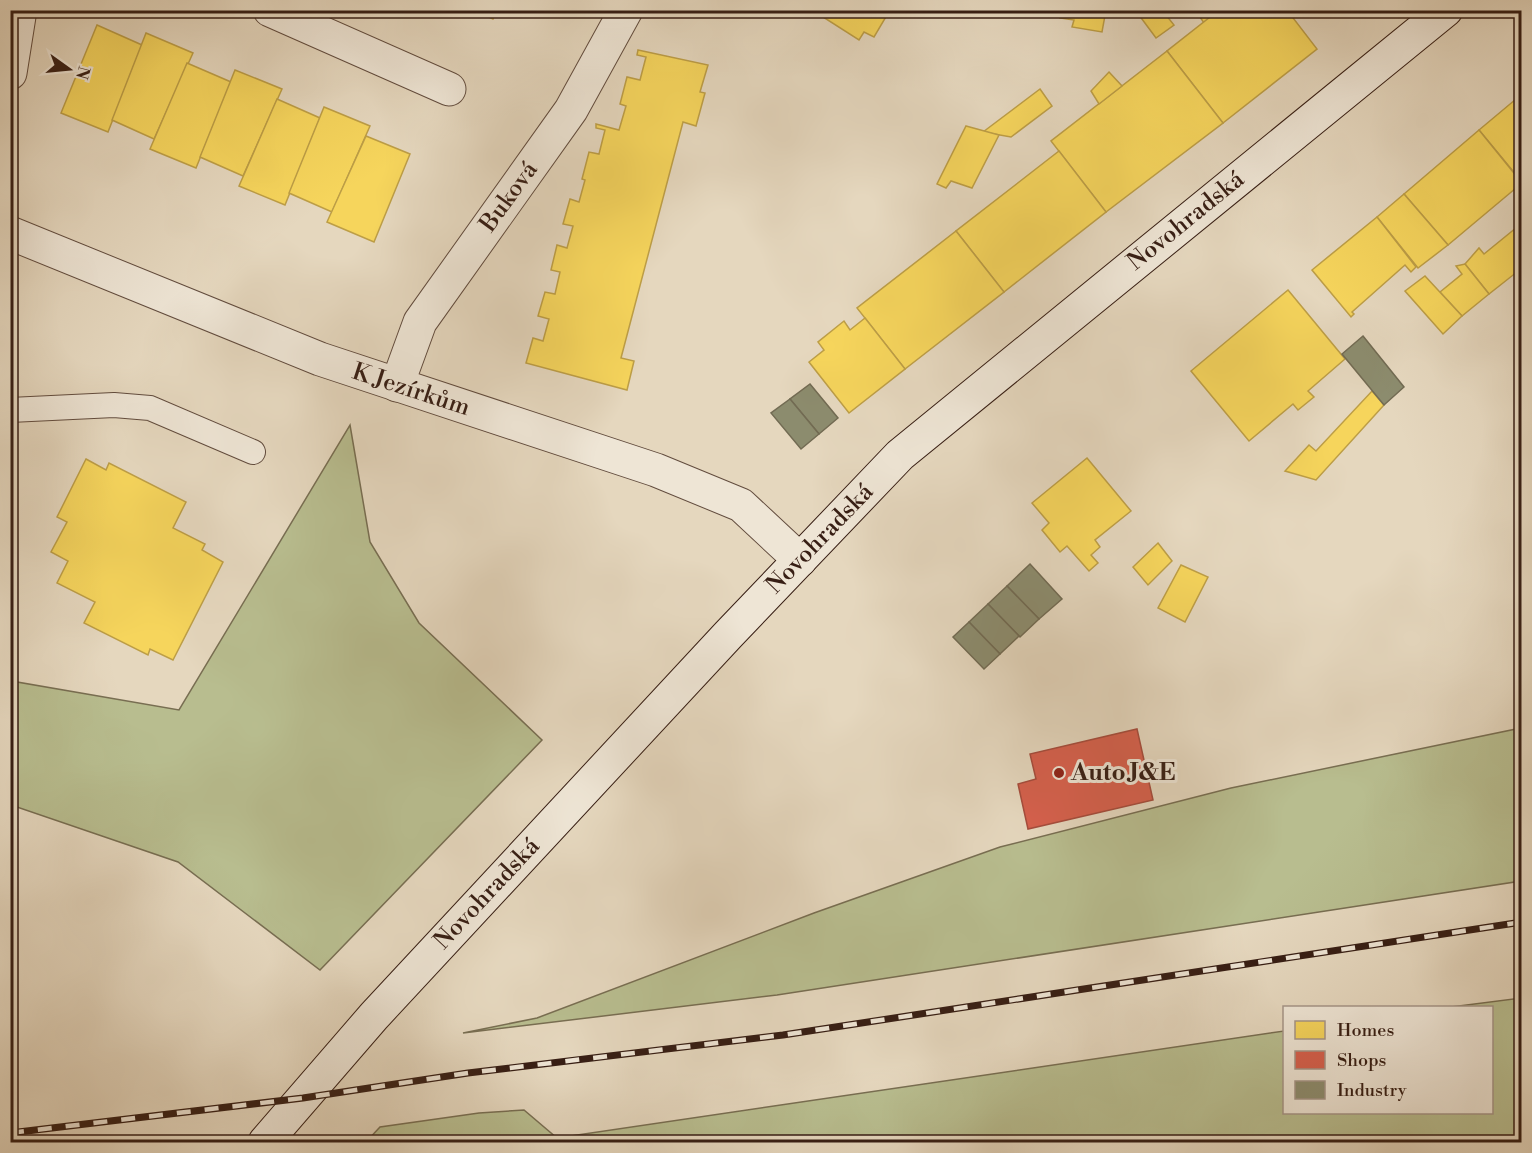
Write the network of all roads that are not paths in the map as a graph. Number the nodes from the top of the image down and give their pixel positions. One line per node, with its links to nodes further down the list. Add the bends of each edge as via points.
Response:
1 (20, 10): 5 (main road)
2 (270, 10): 6 (main road)
3 (626, 10): 8 (main road, Buková, via 571,110 420,322)
4 (1446, 10): 11 (main road, Novohradská, via 900,455)
5 (10, 73)
6 (449, 89)
7 (10, 233): 8 (main road, K Jezírkům, via 320,359)
8 (397, 385): 11 (main road, K Jezírkům, via 656,470 741,505)
9 (10, 410): 10 (lane, via 114,405 150,408)
10 (253, 452)
11 (800, 560): 12 (main road, Novohradská, via 374,1016)
12 (265, 1143)

